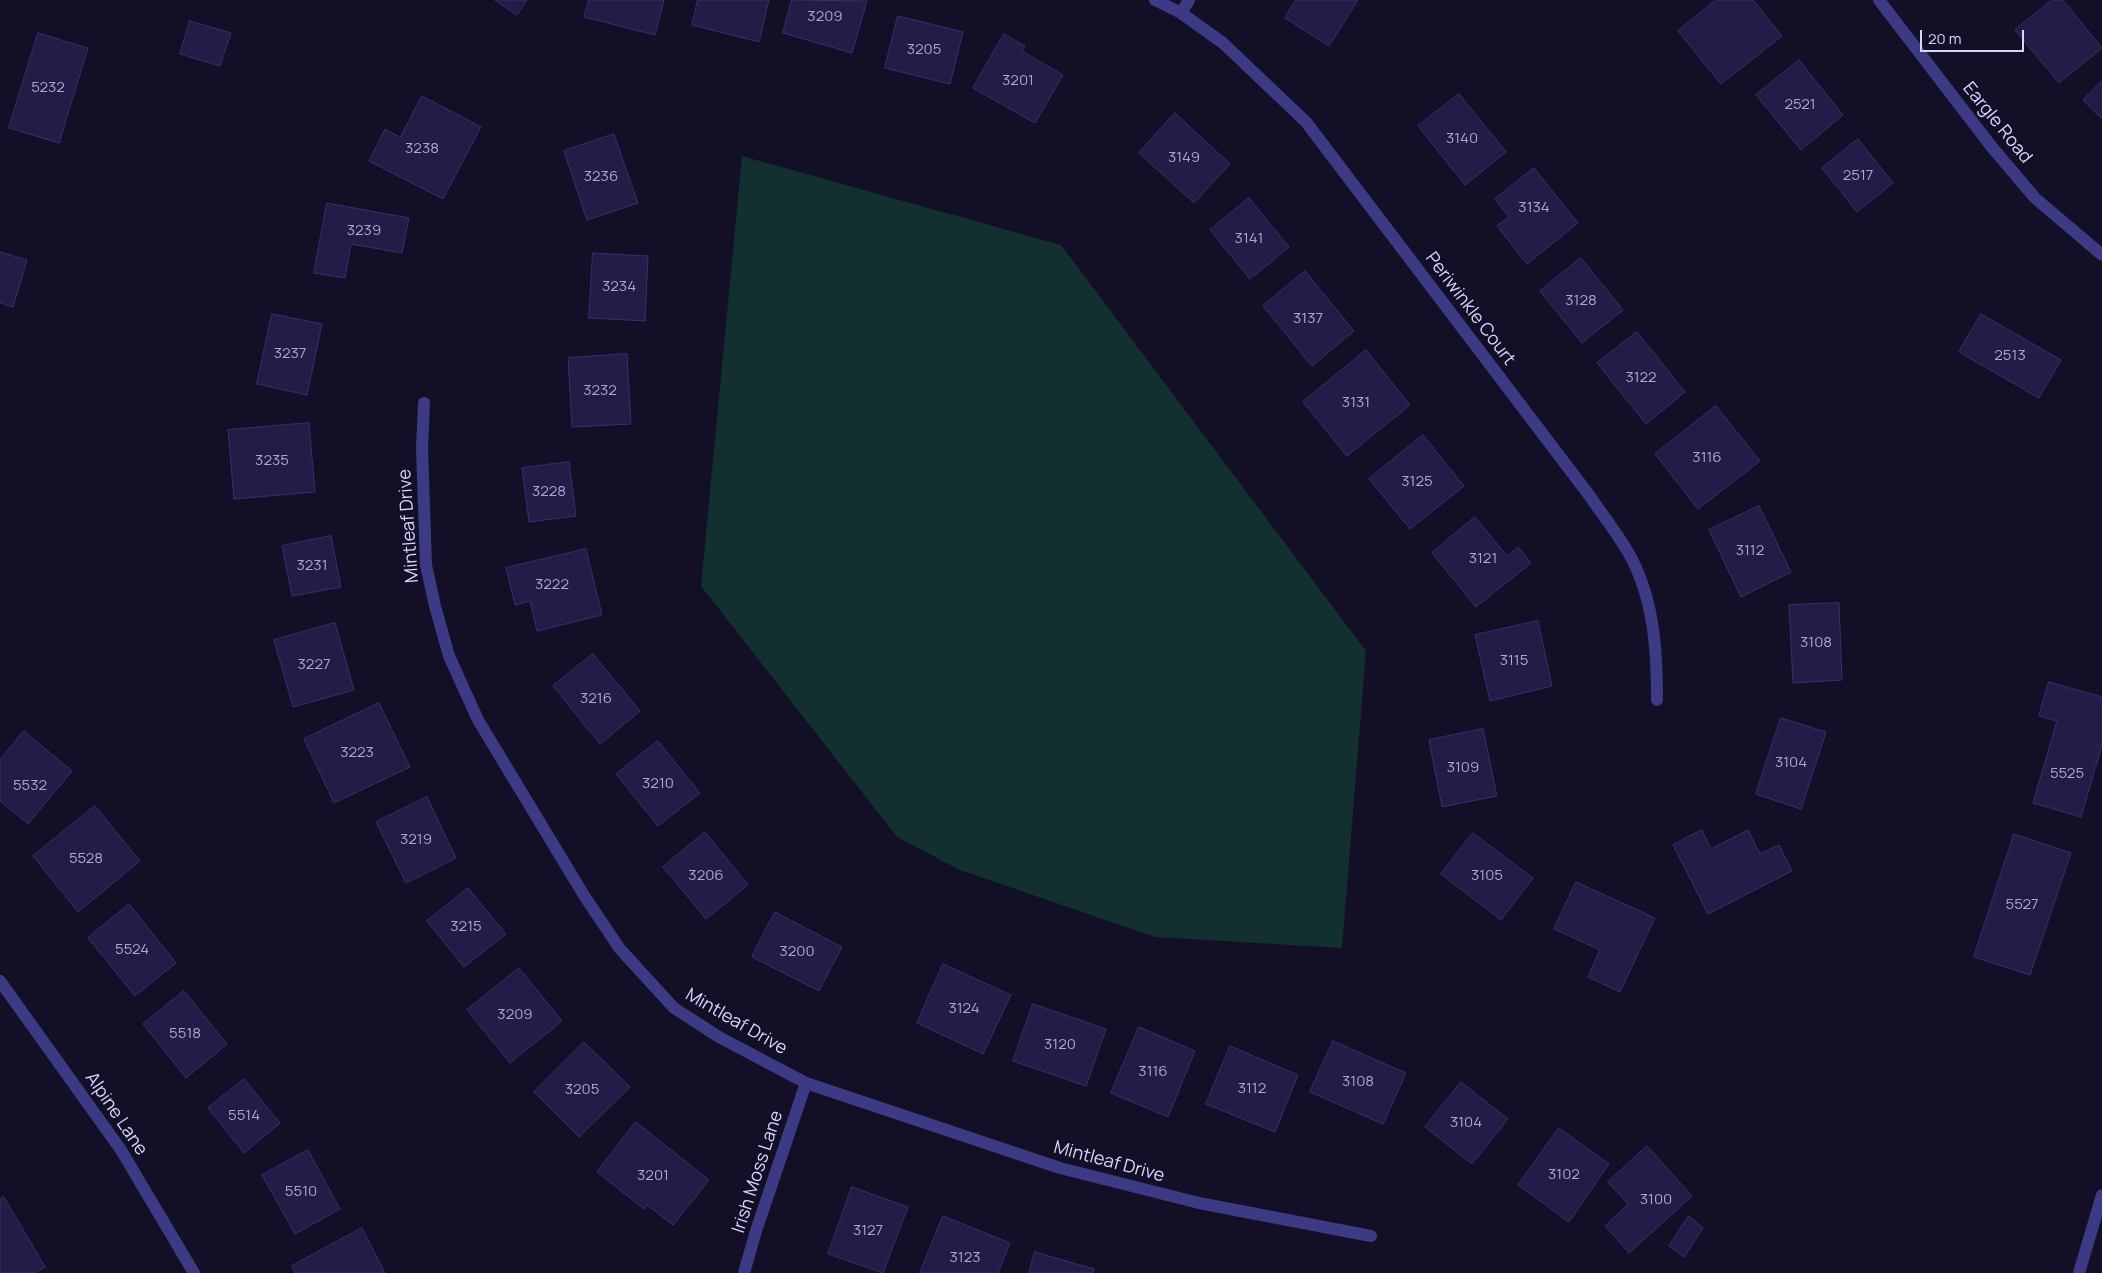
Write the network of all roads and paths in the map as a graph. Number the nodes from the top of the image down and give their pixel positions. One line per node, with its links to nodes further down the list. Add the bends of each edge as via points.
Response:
1 (1155, 0): 4 (street, Periwinkle Court)
2 (1189, 0): 4 (street)
3 (1879, 0): 5 (street, Eargle Road, via 2035,198)
4 (1181, 13): 7 (street, Periwinkle Court, via 1223,43 1306,122 1589,495 1628,553 1645,590 1657,652)
5 (2102, 255)
6 (424, 402): 9 (street, Mintleaf Drive, via 422,448 426,565 449,656 478,720 585,897 620,949 650,984 674,1008)
7 (1657, 700)
8 (0, 981): 12 (street, Alpine Lane, via 121,1150)
9 (806, 1083): 11 (street, Mintleaf Drive, via 1060,1168 1199,1202); 13 (street, Irish Moss Lane)
10 (2102, 1195): 14 (street)
11 (1371, 1236)
12 (194, 1273)
13 (744, 1273)
14 (2080, 1273)

